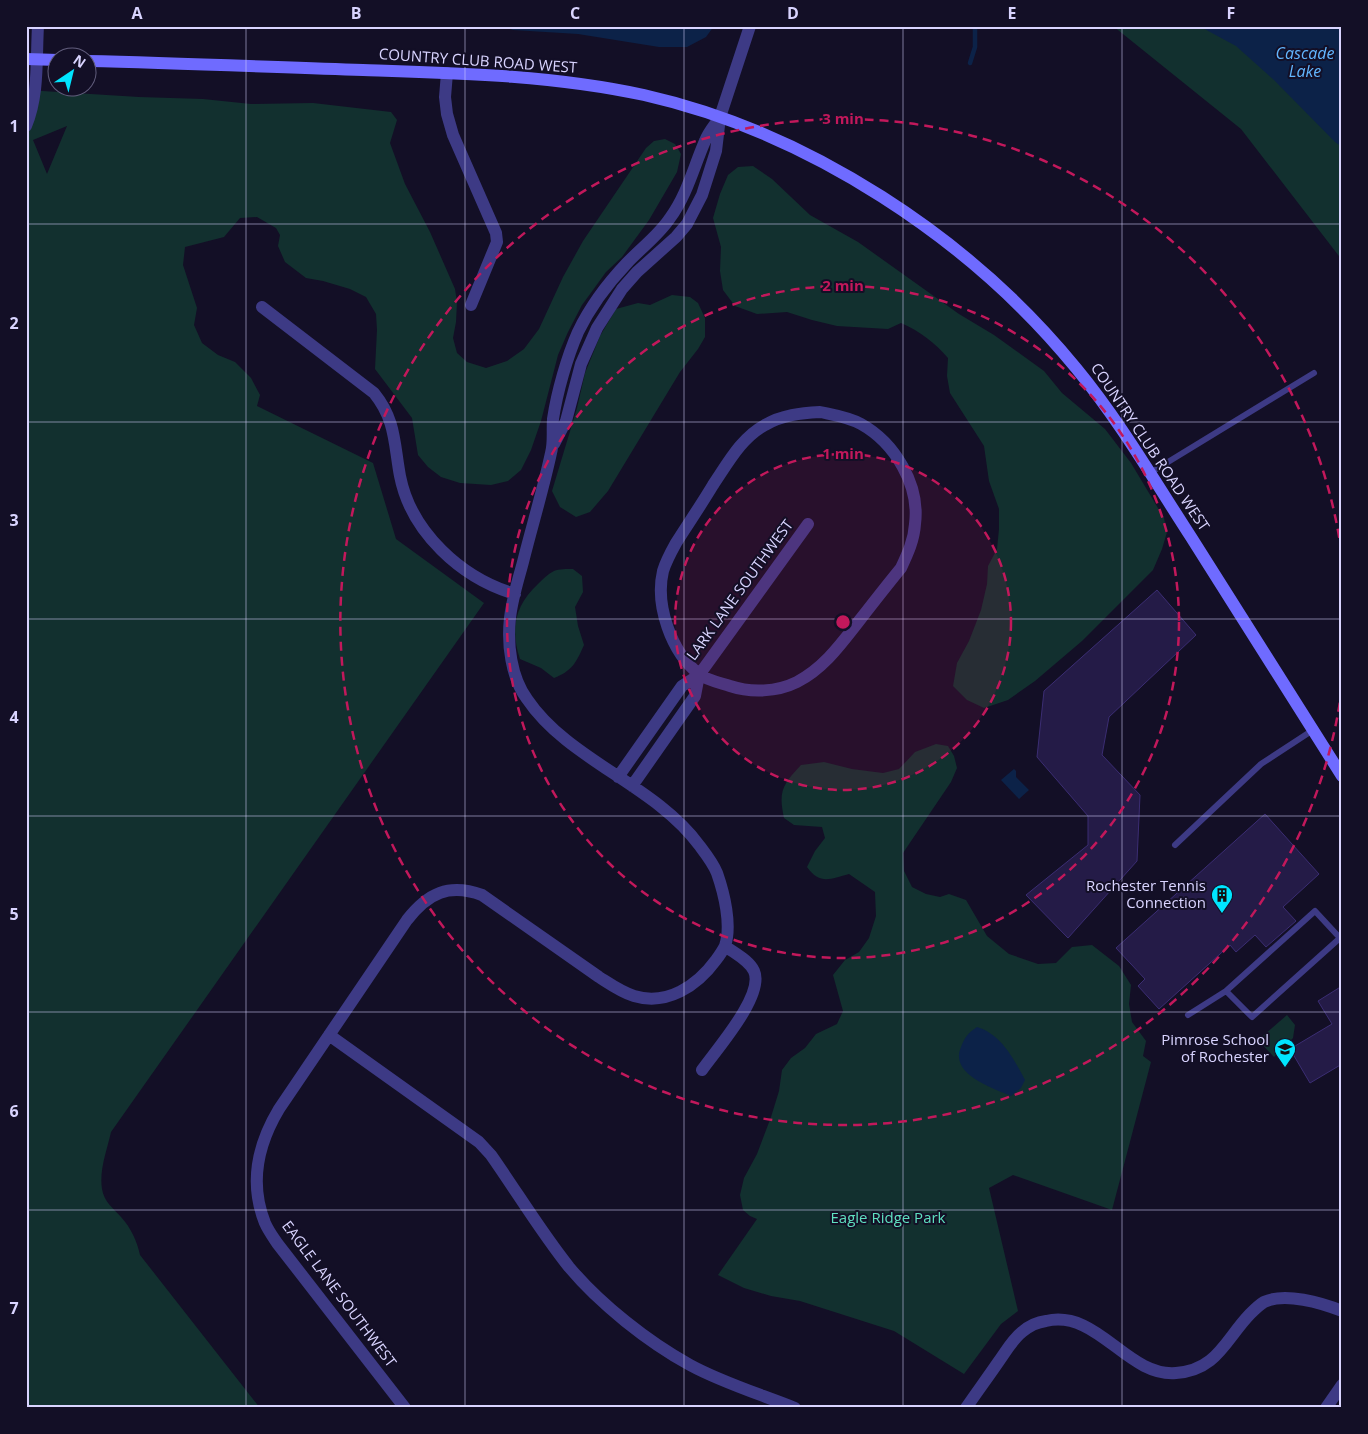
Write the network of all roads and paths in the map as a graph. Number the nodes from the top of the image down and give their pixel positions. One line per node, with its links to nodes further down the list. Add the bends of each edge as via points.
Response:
1 (38, 26): 3 (street)
2 (750, 26): 7 (street)
3 (31, 59): 4 (main road); 8 (street, via 35,96)
4 (48, 60)
5 (98, 61): 6 (main road, COUNTRY CLUB ROAD WEST)
6 (447, 73): 7 (main road, COUNTRY CLUB ROAD WEST, via 541,78 595,86 648,96); 9 (street, via 445,97 451,128 497,242)
7 (720, 117): 12 (street, via 706,138 672,216 614,277 579,331 567,361 554,418); 12 (street, via 716,151 699,202 676,237 622,289 596,328 581,364 566,421); 13 (main road, COUNTRY CLUB ROAD WEST, via 802,153 867,188 925,226 974,264 1074,364)
8 (26, 126)
9 (471, 305)
10 (262, 308): 15 (street, via 374,393 391,422 400,478 418,523 456,562 483,581)
11 (1314, 373): 13 (lane)
12 (552, 449): 15 (street)
13 (1150, 473): 17 (main road, COUNTRY CLUB ROAD WEST)
14 (808, 524): 16 (street, LARK LANE SOUTHWEST)
15 (515, 594): 19 (street, via 509,641 517,680 525,698 559,734)
16 (700, 675): 16 (street, via 747,690 781,687 796,682 834,653 901,568 913,537 915,506 903,467 890,447 876,434 842,416 798,413 764,425 737,449 676,543 663,572 665,622 685,659); 19 (street, LARK LANE SOUTHWEST, via 682,686); 20 (street, LARK LANE SOUTHWEST, via 695,696)
17 (1313, 730): 18 (main road, COUNTRY CLUB ROAD WEST); 21 (lane, via 1261,764)
18 (1342, 776)
19 (618, 777): 20 (street)
20 (632, 786): 22 (street, via 692,835 716,871 727,918)
21 (1175, 845)
22 (725, 946): 25 (street, EAGLE LANE SOUTHWEST, via 703,976 688,988 670,996 634,996 599,977 482,895 470,891 443,892 418,906); 26 (street, via 749,963 756,982 749,1004)
23 (1226, 991): 23 (lane, via 1252,1017 1340,938 1315,911); 24 (lane)
24 (1188, 1015)
25 (329, 1035): 29 (street, EAGLE LANE SOUTHWEST, via 279,1109 262,1141 258,1169 260,1204 265,1223 277,1243); 30 (street, via 479,1142 569,1267 621,1318 690,1365)
26 (702, 1070)
27 (1342, 1311): 31 (street, via 1316,1302 1272,1299 1243,1321 1213,1360 1176,1373 1150,1369 1076,1322 1046,1320 1022,1332 1011,1344)
28 (1342, 1385): 32 (street)
29 (405, 1408)
30 (795, 1408)
31 (966, 1408)
32 (1326, 1408)

